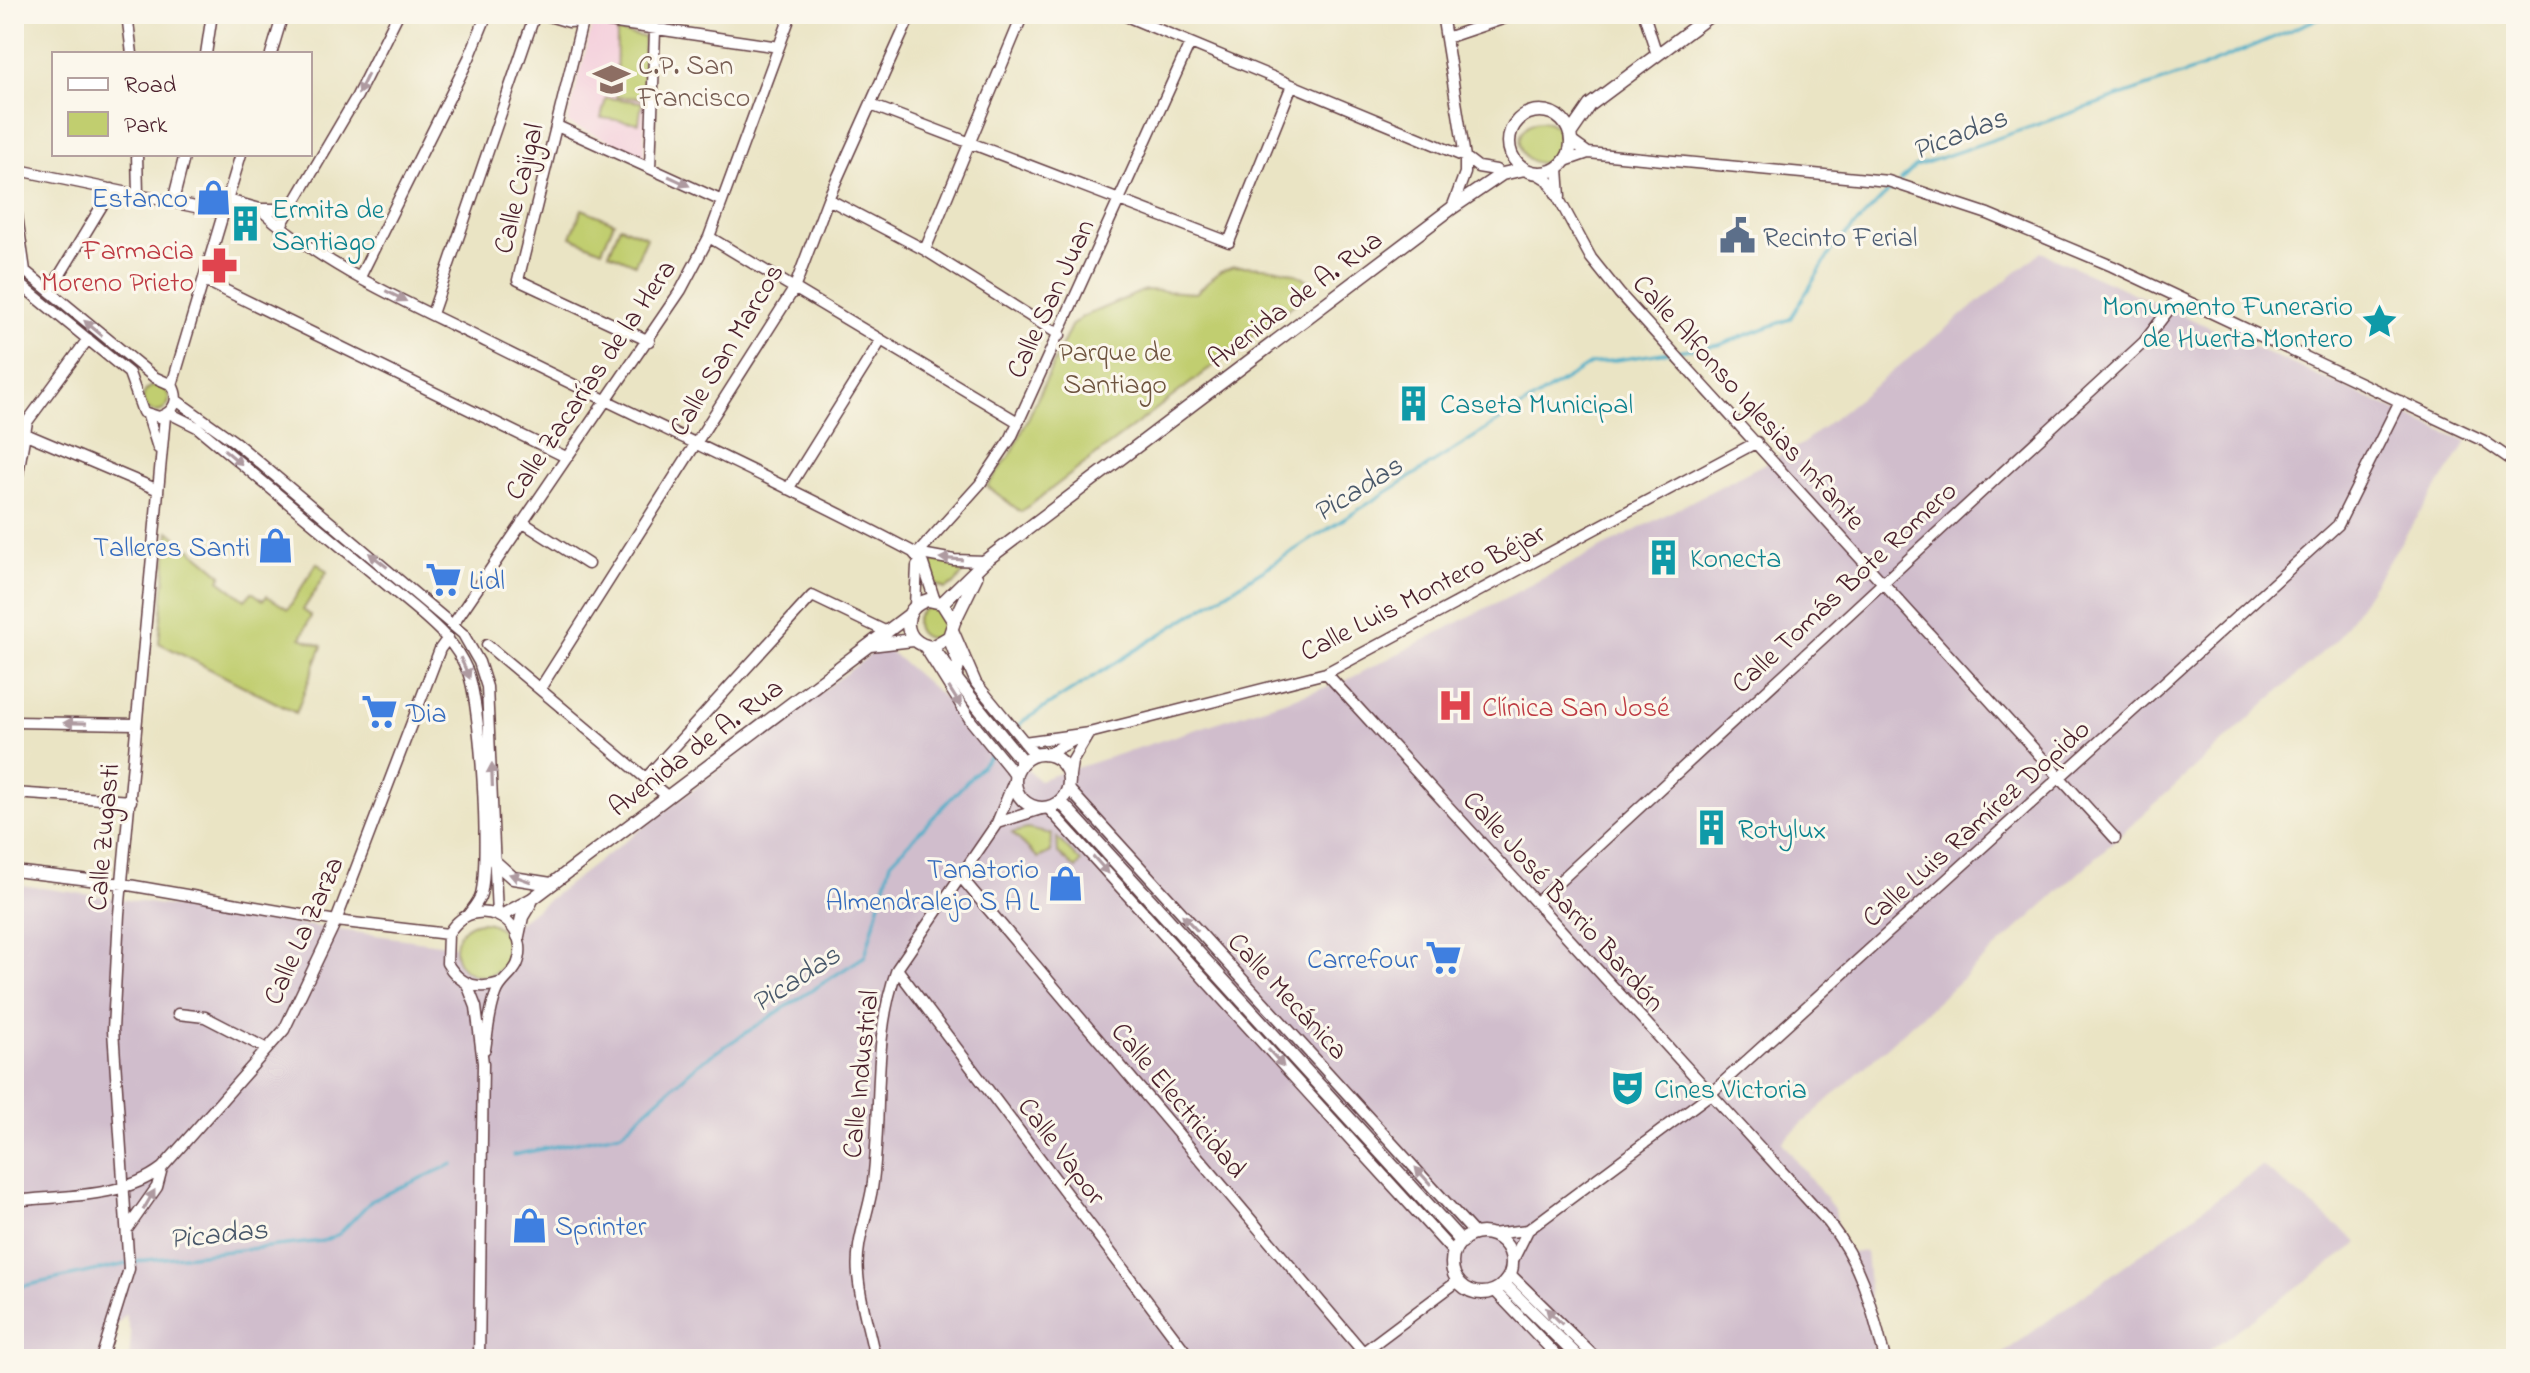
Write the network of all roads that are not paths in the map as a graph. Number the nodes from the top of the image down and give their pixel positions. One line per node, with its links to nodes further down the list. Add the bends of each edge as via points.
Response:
1 (127, 14): 22 (street)
2 (212, 14): 23 (street)
3 (283, 14): 24 (street)
4 (398, 14): 57 (street, one-way to 57, via 357,96)
5 (487, 14): 64 (street)
6 (535, 14): 70 (street)
7 (542, 14): 17 (street, via 569,22)
8 (651, 14): 18 (street)
9 (791, 14): 21 (street, Calle Zacarías de la Hera)
10 (911, 14): 27 (street, Calle San Marcos)
11 (1023, 14): 32 (street)
12 (1121, 14): 20 (street)
13 (1442, 14): 19 (street)
14 (1517, 14): 19 (street)
15 (1644, 14): 25 (street)
16 (1712, 14): 25 (street)
17 (583, 18): 18 (street); 30 (street, Calle Cajigal)
18 (655, 31): 21 (street); 40 (street)
19 (1446, 38): 38 (street)
20 (1190, 43): 26 (street); 49 (street, Calle San Juan)
21 (779, 47): 54 (street, Calle Zacarías de la Hera)
22 (132, 52)
23 (206, 52)
24 (272, 52)
25 (1657, 55): 28 (street)
26 (1292, 85): 38 (street); 49 (street, via 1229,242)
27 (871, 105): 32 (street); 50 (street, Calle San Marcos)
28 (1590, 105): 29 (street); 31 (street)
29 (1556, 115): 31 (street); 33 (street, via 1544,112 1521,118 1513,127)
30 (557, 126): 40 (street); 74 (street, Calle Cajigal, via 518,280)
31 (1570, 137): 34 (street); 39 (street)
32 (971, 142): 49 (street); 61 (street)
33 (1510, 151): 42 (street, Avenida de A. Rua); 43 (street)
34 (1588, 153): 39 (street); 69 (street, via 1888,181 1988,214)
35 (137, 156): 47 (street)
36 (184, 156): 53 (street)
37 (240, 156): 52 (street)
38 (1465, 157): 42 (street, via 1478,167); 44 (street)
39 (1561, 165): 43 (street); 51 (street, Calle Alfonso Iglesias Infante)
40 (650, 168): 54 (street, one-way to 54)
41 (14, 169): 45 (street)
42 (1496, 170): 46 (street, Avenida de A. Rua)
43 (1531, 171): 46 (street, Avenida de A. Rua, via 1502,174); 51 (street, Calle Alfonso Iglesias Infante, via 1549,181)
44 (1465, 173): 46 (street); 55 (street)
45 (112, 189): 47 (street); 68 (street)
46 (1477, 190): 55 (street, Avenida de A. Rua)
47 (138, 194): 53 (street)
48 (14, 195): 63 (street)
49 (1121, 198): 71 (street, Calle San Juan)
50 (828, 199): 61 (street); 67 (street, Calle San Marcos)
51 (1560, 199): 85 (street, Calle Alfonso Iglesias Infante, via 1600,270)
52 (228, 200): 56 (street); 58 (street)
53 (173, 201): 58 (street)
54 (722, 201): 60 (street, Calle Zacarías de la Hera)
55 (1452, 208): 95 (street, Avenida de A. Rua)
56 (260, 209): 57 (street); 59 (street)
57 (288, 209): 59 (street)
58 (224, 213): 66 (street)
59 (280, 227): 64 (street)
60 (709, 237): 67 (street); 74 (street, Calle Zacarías de la Hera)
61 (925, 250): 71 (street)
62 (14, 262): 63 (street)
63 (25, 271): 68 (street)
64 (360, 277): 70 (street, one-way to 70)
65 (14, 279): 72 (street)
66 (204, 280): 76 (street); 88 (street)
67 (794, 289): 73 (street); 86 (street, Calle San Marcos)
68 (50, 291): 75 (street, one-way to 68)
69 (2177, 299): 79 (street); 97 (street, Calle Tomás Bote Romero, via 2144,342)
70 (432, 314): 80 (street)
71 (1060, 335): 83 (street, Calle San Juan)
72 (88, 339): 77 (street, via 129,373); 84 (street)
73 (881, 340): 83 (street); 91 (street)
74 (649, 341): 80 (street, Calle Zacarías de la Hera)
75 (154, 377): 76 (street); 77 (street)
76 (172, 385): 78 (street)
77 (137, 390): 82 (street, via 139,408)
78 (176, 400): 81 (street); 100 (street, one-way to 78, via 235,442)
79 (2400, 401): 89 (street, via 2484,441); 117 (street, Calle Luis Ramírez Dopido, via 2338,525)
80 (605, 402): 86 (street); 88 (street, Calle Zacarías de la Hera)
81 (167, 414): 82 (street); 87 (street, Calle Zugasti); 103 (street, one-way to 103, via 197,427)
82 (148, 416): 87 (street, Calle Zugasti)
83 (1018, 422): 94 (street, Calle San Juan, via 980,484)
84 (18, 431): 90 (street); 92 (street)
85 (1757, 442): 97 (street, Calle Alfonso Iglesias Infante); 107 (street, Calle Luis Montero Béjar)
86 (695, 446): 91 (street); 109 (street, Calle San Marcos)
87 (159, 450): 90 (street, Calle Zugasti)
88 (566, 457): 93 (street, Calle Zacarías de la Hera)
89 (2516, 463)
90 (156, 489): 111 (street, Calle Zugasti)
91 (788, 489): 94 (street)
92 (14, 496)
93 (522, 522): 96 (street); 100 (street, Calle Zacarías de la Hera)
94 (916, 553): 95 (street, one-way to 94); 98 (street); 99 (street)
95 (985, 561): 98 (street, Avenida de A. Rua); 101 (street, Avenida de A. Rua)
96 (588, 564)
97 (1882, 582): 117 (street, Calle Alfonso Iglesias Infante); 132 (street, Calle Tomás Bote Romero)
98 (939, 602): 99 (street, Avenida de A. Rua); 101 (street)
99 (912, 610): 102 (street, Avenida de A. Rua); 104 (street, via 907,628)
100 (454, 623): 126 (street, one-way to 100, via 487,687 479,662)
101 (952, 630): 104 (street); 108 (street); 113 (street)
102 (885, 631): 106 (street, Avenida de A. Rua); 115 (street, via 812,596)
103 (448, 638): 133 (street, one-way to 133, via 469,673 478,708 484,861 482,893); 135 (street, Calle La Zarza)
104 (923, 644): 106 (street); 108 (street); 113 (street, one-way to 113, via 964,711)
105 (487, 645): 109 (street)
106 (866, 645): 120 (street, Avenida de A. Rua)
107 (1326, 673): 112 (street, Calle Luis Montero Béjar); 132 (street, Calle José Barrio Bardón)
108 (956, 674): 113 (street, via 974,706)
109 (541, 687): 115 (street)
110 (14, 722): 111 (street, one-way to 110)
111 (136, 724): 121 (street, Calle Zugasti)
112 (1089, 733): 113 (street, Calle Luis Montero Béjar); 114 (street, Calle Luis Montero Béjar); 118 (street, via 1072,762)
113 (1008, 742): 114 (street); 116 (street)
114 (1034, 757): 116 (street); 118 (street, via 1062,764)
115 (646, 778): 120 (street)
116 (1015, 778): 123 (street, via 1025,803); 124 (street, Calle Industrial)
117 (2060, 778): 125 (street, Calle Alfonso Iglesias Infante); 144 (street, Calle Luis Ramírez Dopido)
118 (1068, 785): 122 (street); 150 (street, Calle Mecánica, one-way to 118)
119 (14, 793): 121 (street)
120 (668, 797): 130 (street, Avenida de A. Rua)
121 (131, 801): 129 (street, Calle Zugasti)
122 (1060, 801): 123 (street); 152 (street)
123 (1044, 808): 124 (street); 153 (street, Calle Mecánica, one-way to 153)
124 (997, 823): 128 (street, Calle Industrial)
125 (2115, 838)
126 (494, 861): 130 (street, one-way to 126, via 513,878); 134 (street)
127 (14, 871): 129 (street)
128 (960, 876): 138 (street, Calle Industrial); 156 (street, Calle Electricidad)
129 (123, 884): 135 (street); 146 (street, Calle Zugasti, via 113,1030)
130 (551, 884): 131 (street, Avenida de A. Rua)
131 (532, 899): 134 (street, Avenida de A. Rua); 137 (street)
132 (1536, 903): 144 (street, Calle José Barrio Bardón)
133 (468, 915): 134 (street); 136 (street)
134 (499, 916): 137 (street)
135 (336, 921): 136 (street); 142 (street, Calle La Zarza, via 284,1030)
136 (448, 934): 140 (street, via 447,963)
137 (518, 936): 139 (street, via 515,968)
138 (897, 969): 159 (street, Calle Industrial, via 887,997 877,1082 872,1189 857,1249); 160 (street, Calle Vapor)
139 (500, 983): 140 (street); 143 (street)
140 (467, 984): 143 (street, via 476,1007)
141 (178, 1014): 142 (street, via 205,1017)
142 (267, 1049): 145 (street, Calle La Zarza)
143 (483, 1063): 158 (street)
144 (1709, 1095): 149 (street, Calle Luis Ramírez Dopido); 165 (street, Calle José Barrio Bardón, via 1851,1251)
145 (162, 1168): 146 (street, Calle La Zarza); 148 (street, one-way to 145, via 157,1187)
146 (123, 1188): 147 (street, Calle La Zarza); 148 (street, Calle Zugasti)
147 (14, 1201)
148 (128, 1228): 157 (street, Calle Zugasti, via 129,1269)
149 (1528, 1230): 151 (street); 154 (street, Calle Luis Ramírez Dopido)
150 (1475, 1234): 151 (street); 152 (street)
151 (1491, 1234): 154 (street, via 1508,1246)
152 (1462, 1242): 153 (street)
153 (1454, 1253): 155 (street)
154 (1505, 1278): 155 (street, via 1474,1292); 162 (street); 163 (street); 164 (street, one-way to 154)
155 (1458, 1281): 156 (street)
156 (1363, 1352): 161 (street)
157 (101, 1359)
158 (479, 1359)
159 (875, 1359)
160 (1191, 1359)
161 (1354, 1359)
162 (1560, 1359)
163 (1580, 1359)
164 (1597, 1359)
165 (1885, 1359)

